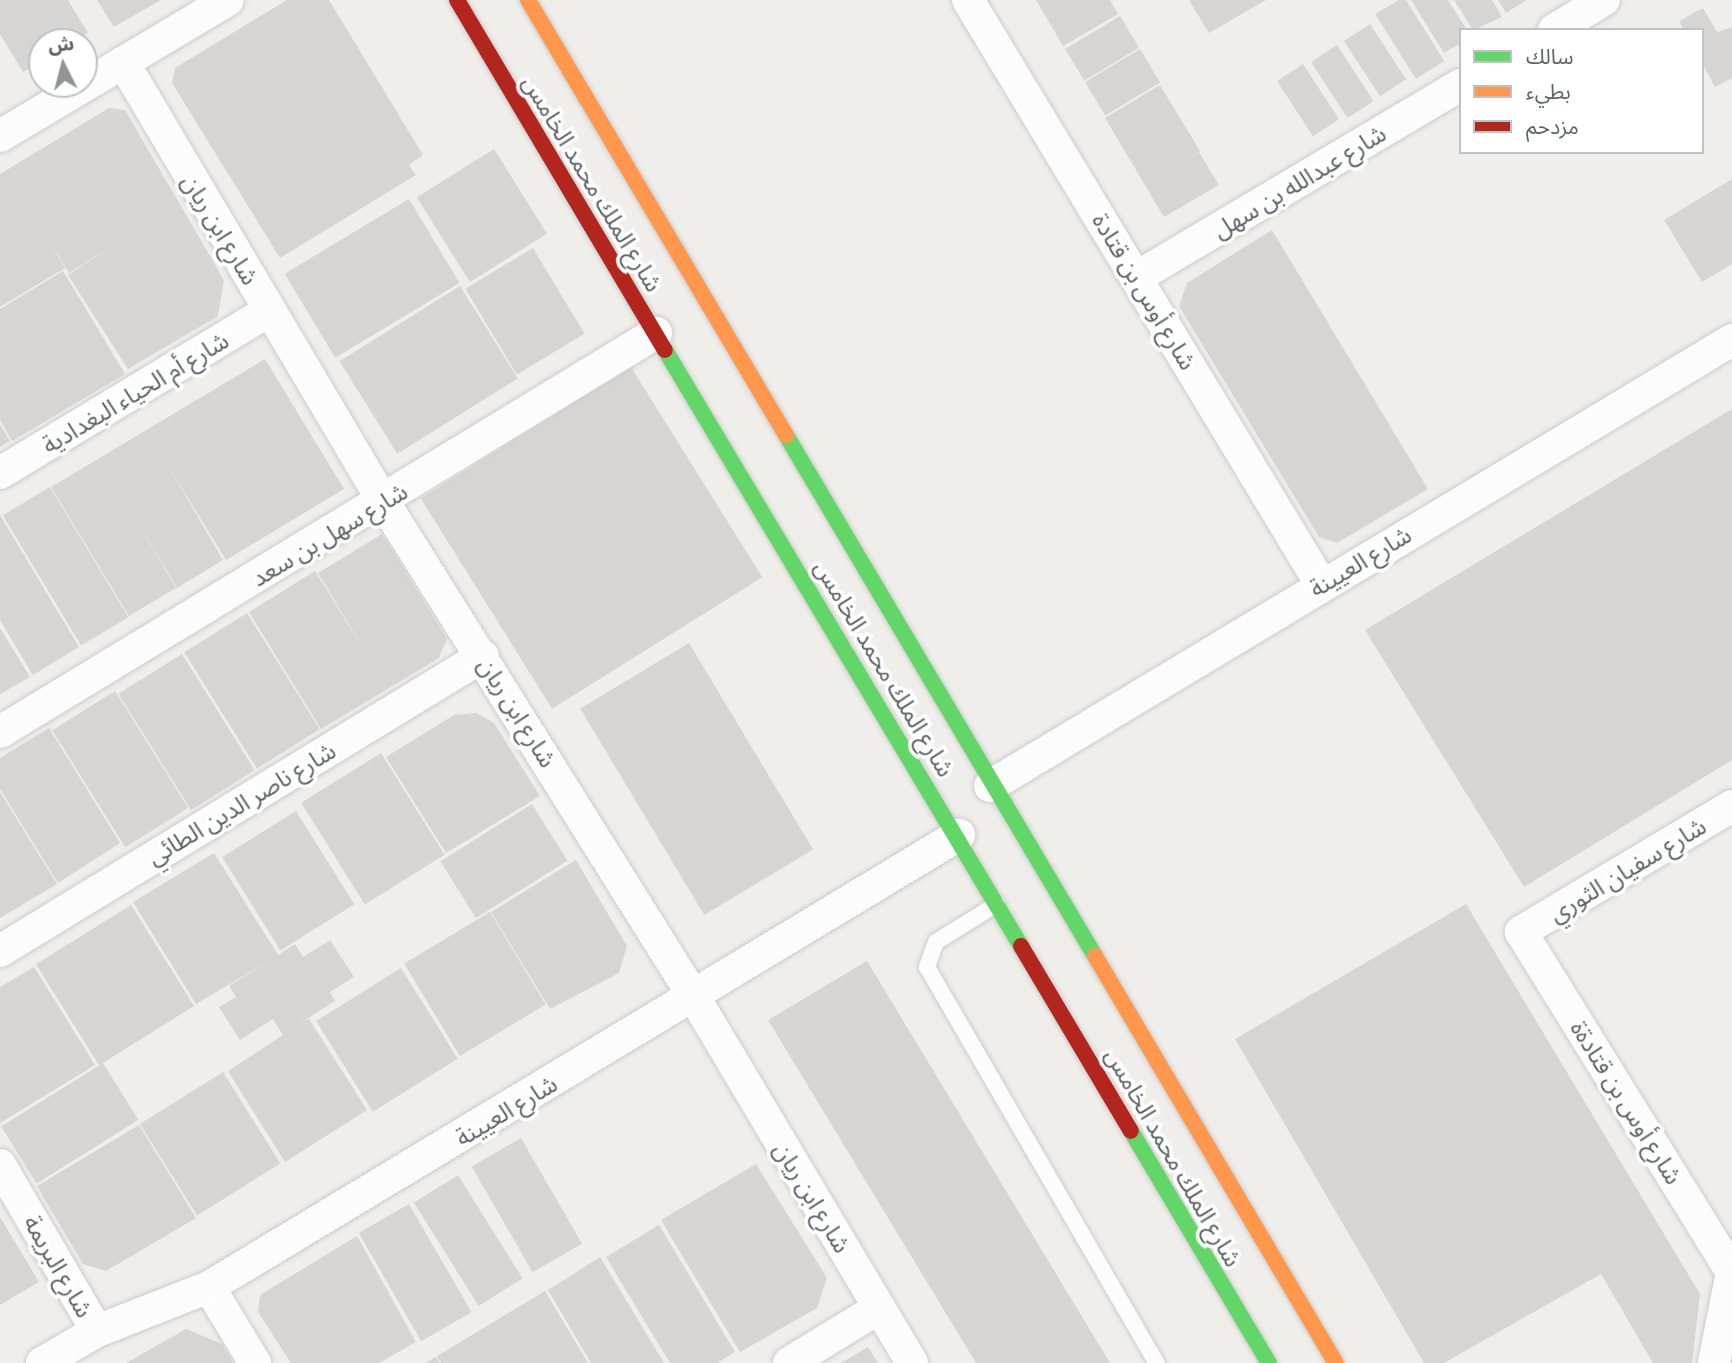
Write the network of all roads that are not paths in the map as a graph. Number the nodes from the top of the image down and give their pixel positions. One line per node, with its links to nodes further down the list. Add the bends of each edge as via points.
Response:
1 (228, 0): 7 (street)
2 (457, 0): 12 (street, شارع الملك محمد الخامس)
3 (528, 0): 19 (street, شارع الملك محمد الخامس)
4 (968, 0): 10 (street, شارع أوس بن قتادة)
5 (1604, 0): 6 (street)
6 (1556, 28)
7 (122, 62): 9 (street); 11 (street, شارع ابن ريان)
8 (1459, 86): 10 (street, شارع عبدالله بن سهل)
9 (0, 136)
10 (1137, 277): 16 (street, شارع أوس بن قتادة)
11 (270, 311): 14 (street, شارع أم الحياء البغدادية); 15 (street, شارع ابن ريان)
12 (656, 333): 15 (street, شارع سهل بن سعد); 21 (street, شارع الملك محمد الخامس)
13 (1732, 340): 16 (street, شارع العيينة)
14 (0, 472)
15 (383, 501): 17 (street, شارع ابن ريان); 18 (street, شارع سهل بن سعد)
16 (1321, 584): 19 (street, شارع العيينة)
17 (483, 656): 24 (street, شارع ناصر الدين الطائي); 25 (street, شارع ابن ريان)
18 (0, 732)
19 (990, 786): 37 (street, شارع الملك محمد الخامس)
20 (1732, 806): 23 (street, شارع سفيان الثوري)
21 (959, 835): 22 (street, شارع الملك محمد الخامس); 25 (street, شارع العيينة)
22 (999, 903): 31 (street, شارع الملك محمد الخامس); 36 (lane, via 936,942 927,967)
23 (1521, 932): 27 (street, شارع أوس بن قتادةة)
24 (0, 951)
25 (694, 997): 28 (street, شارع العيينة); 29 (street, شارع ابن ريان)
26 (0, 1165): 30 (street, شارع البريمة)
27 (1732, 1272): 38 (street)
28 (209, 1287): 30 (street, شارع العيينة); 33 (street)
29 (879, 1308): 34 (street); 35 (street, شارع ابن ريان)
30 (97, 1331): 32 (street, شارع العيينة)
31 (1260, 1361)
32 (42, 1363)
33 (255, 1363)
34 (789, 1363)
35 (912, 1363)
36 (1157, 1363)
37 (1336, 1363)
38 (1714, 1363)

